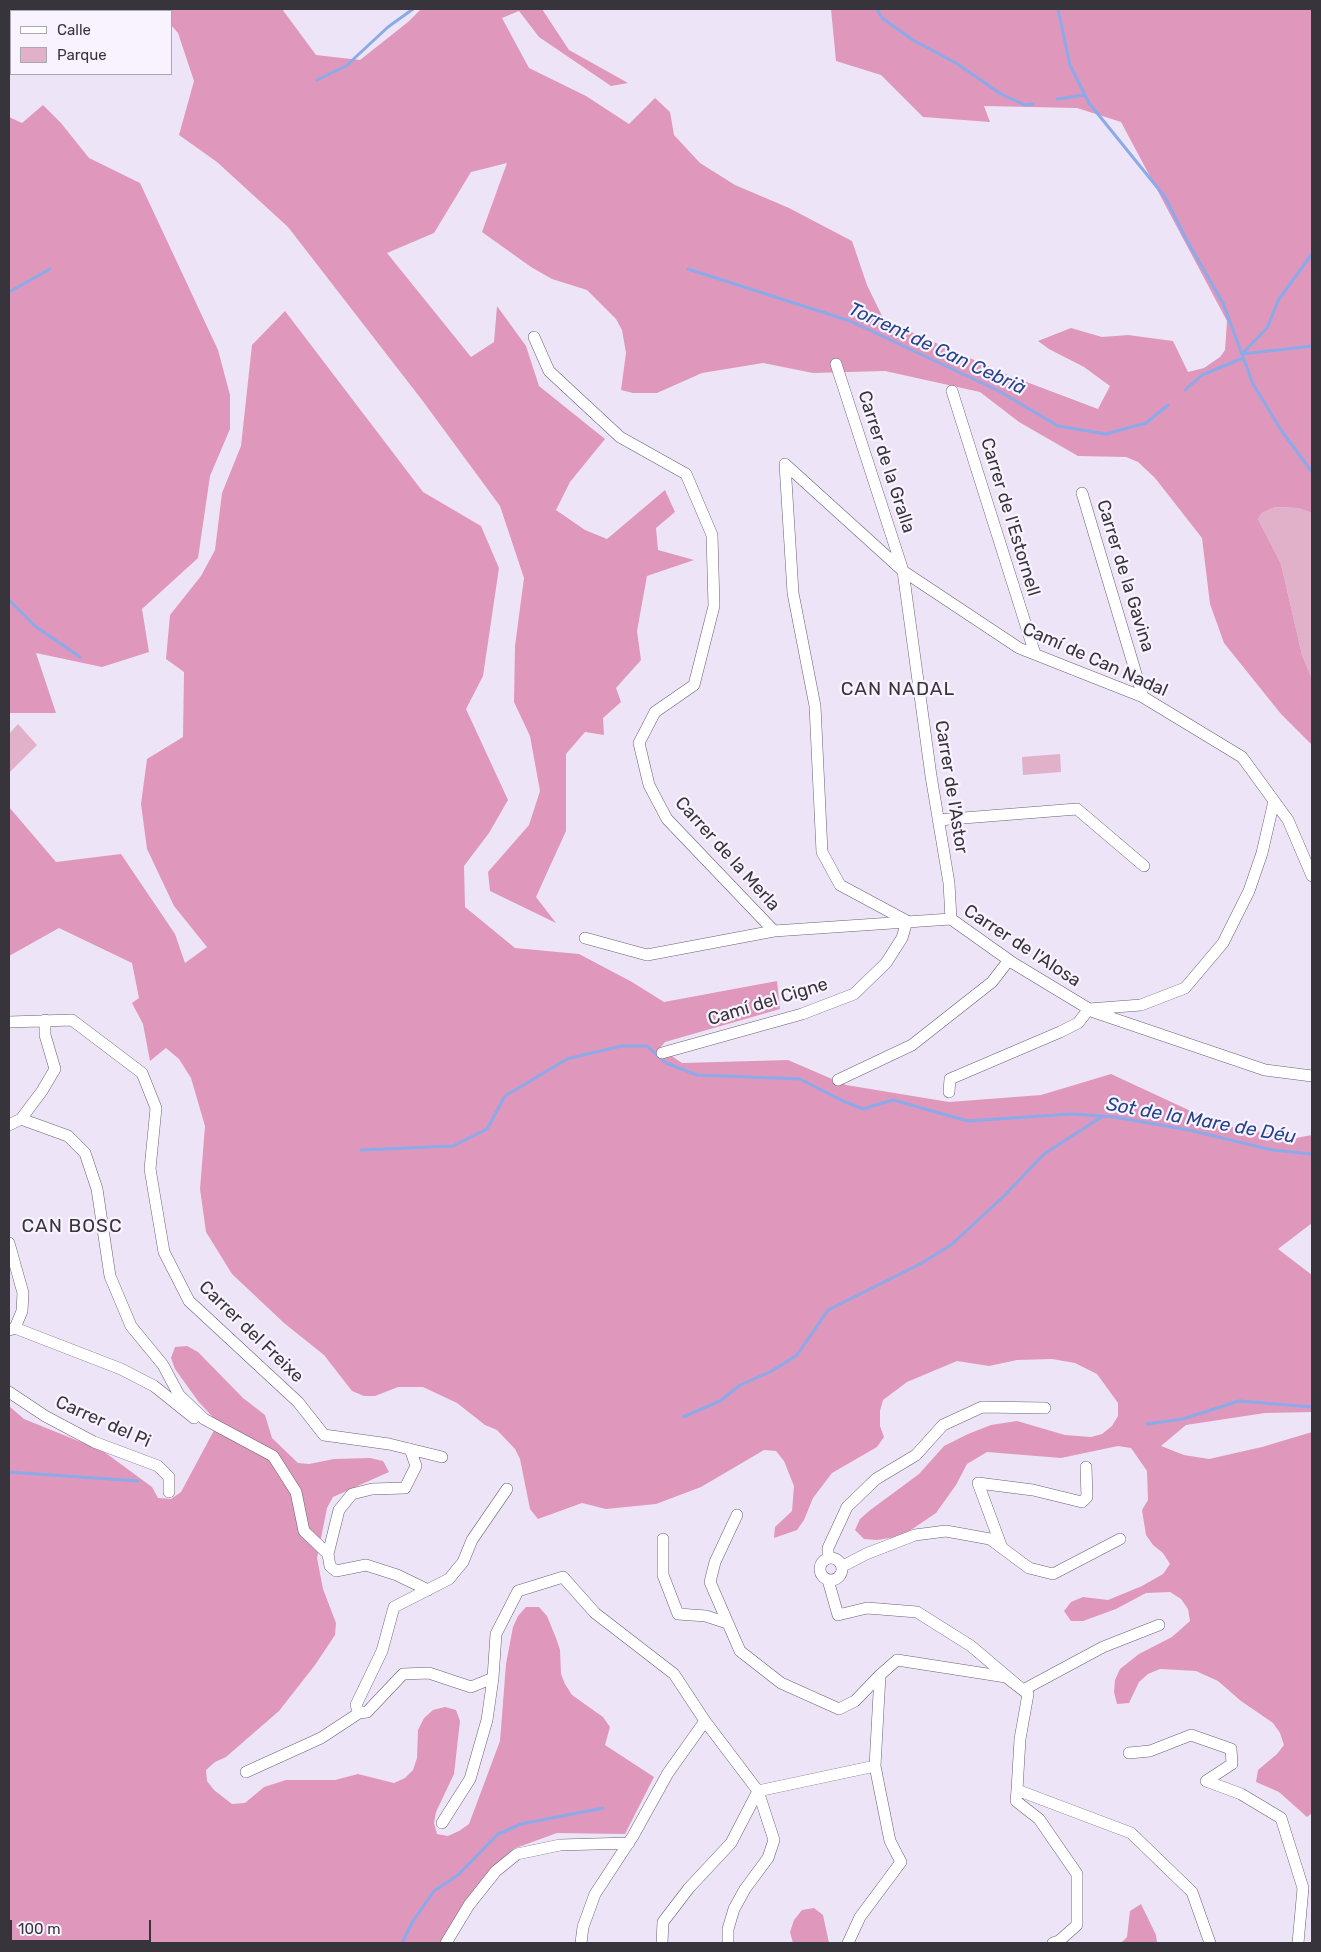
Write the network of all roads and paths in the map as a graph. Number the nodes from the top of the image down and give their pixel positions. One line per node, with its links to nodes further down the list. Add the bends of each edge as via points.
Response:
1 (534, 337): 14 (street, Carrer de la Merla, via 549,370 620,436 686,474 712,535 714,606 694,685 655,712 639,743 649,785 667,819)
2 (836, 364): 5 (street, Carrer de la Gralla)
3 (952, 391): 6 (street, Carrer de l'Estornell)
4 (1082, 493): 7 (street, Carrer de la Gavina)
5 (903, 571): 6 (street, Camí de Can Nadal, via 1019,648); 9 (street, Carrer de l'Astor); 13 (street, Camí de Can Nadal, via 785,464 793,593 815,706 822,852 840,885)
6 (1035, 654): 7 (street, Camí de Can Nadal)
7 (1142, 697): 8 (street, Camí de Can Nadal, via 1242,757)
8 (1274, 801): 11 (street, Camí de Can Nadal, via 1288,820); 17 (street, via 1249,891 1223,943 1185,988 1141,1005)
9 (938, 820): 10 (street, via 1077,809); 12 (street, Carrer de l'Astor, via 949,883)
10 (1144, 866)
11 (1312, 876)
12 (951, 919): 13 (street, Carrer de l'Alosa); 16 (street, Carrer de l'Alosa)
13 (908, 921): 14 (street, Carrer de l'Alosa); 20 (street, Camí del Cigne, via 902,938 886,963 854,994 802,1014)
14 (774, 931): 15 (street, Carrer de l'Alosa, via 647,955)
15 (585, 938)
16 (1009, 960): 17 (street, Carrer de l'Alosa); 22 (street, via 992,982 912,1045)
17 (1089, 1010): 21 (street, Carrer de l'Alosa, via 1265,1070); 23 (street, via 1078,1023 1060,1032 950,1079)
18 (45, 1020): 19 (street, Carrer del Freixe); 24 (street, via 45,1035 55,1069); 31 (street, Carrer del Freixe, via 72,1020 142,1073 156,1108 150,1169 164,1252 188,1301 298,1402 324,1435)
19 (9, 1022)
20 (662, 1052)
21 (1312, 1076)
22 (838, 1080)
23 (949, 1092)
24 (21, 1119): 25 (street); 30 (street, via 68,1136 86,1153 96,1189 110,1276 131,1326 163,1365 179,1395)
25 (9, 1125)
26 (9, 1244): 27 (street, via 23,1293 22,1311)
27 (12, 1329): 30 (street, via 121,1369 154,1386 193,1418 201,1422)
28 (9, 1392): 35 (street, Carrer del Pi, via 94,1442 158,1466 169,1477)
29 (1045, 1408): 41 (street, via 982,1407 943,1425 916,1455 876,1479 847,1507 828,1548)
30 (204, 1419): 40 (street, via 273,1456 296,1492 304,1531)
31 (410, 1449): 32 (street, Carrer del Freixe); 40 (street, via 416,1466 405,1488 372,1489 352,1494 339,1510)
32 (442, 1457)
33 (1086, 1467): 39 (street, via 1087,1498 1082,1502 1033,1490 978,1483)
34 (507, 1489): 44 (street, via 449,1579)
35 (169, 1492)
36 (737, 1515): 45 (street, via 715,1562 710,1582)
37 (663, 1539): 45 (street, via 663,1575 678,1614 706,1616)
38 (1120, 1539): 39 (street, via 1053,1574 1029,1568)
39 (1002, 1548): 42 (street, via 990,1539 946,1531 915,1535)
40 (328, 1554): 44 (street, via 330,1566 336,1571 366,1565)
41 (828, 1558): 42 (street, via 838,1560); 43 (street, via 820,1569)
42 (842, 1566): 43 (street, via 838,1579)
43 (828, 1580): 49 (street, via 838,1616 867,1608 917,1612 971,1646)
44 (428, 1590): 50 (street, via 394,1607 382,1651 356,1705)
45 (727, 1623): 47 (street, via 740,1651 781,1683 839,1709 855,1701)
46 (1159, 1625): 49 (street, via 1103,1647)
47 (880, 1675): 49 (street, via 896,1660 1006,1677); 53 (street)
48 (493, 1678): 50 (street, via 471,1687 429,1673 403,1674); 51 (street, via 496,1634 518,1591 563,1577 595,1613 674,1674); 57 (street, via 487,1720 470,1779)
49 (1023, 1690): 56 (street, via 1028,1694 1020,1739)
50 (363, 1712): 54 (street, via 321,1738)
51 (705, 1722): 55 (street); 58 (street, via 668,1773)
52 (1129, 1753): 66 (street, via 1150,1751 1191,1736 1231,1749 1232,1764 1206,1781 1241,1794 1281,1818 1303,1888)
53 (875, 1766): 55 (street); 63 (street, via 890,1841 901,1862 860,1917)
54 (246, 1772)
55 (758, 1790): 61 (street, via 731,1843 663,1922); 62 (street, via 774,1840 768,1858 734,1909)
56 (1017, 1790): 64 (street, via 1016,1801 1039,1819 1077,1874 1077,1925); 65 (street, via 1131,1833 1192,1892)
57 (442, 1823)
58 (629, 1843): 59 (street, via 560,1845 517,1854 496,1871 469,1905); 60 (street, via 595,1894)
59 (446, 1943)
60 (581, 1943)
61 (662, 1943)
62 (728, 1943)
63 (848, 1943)
64 (1053, 1943)
65 (1210, 1943)
66 (1298, 1943)

